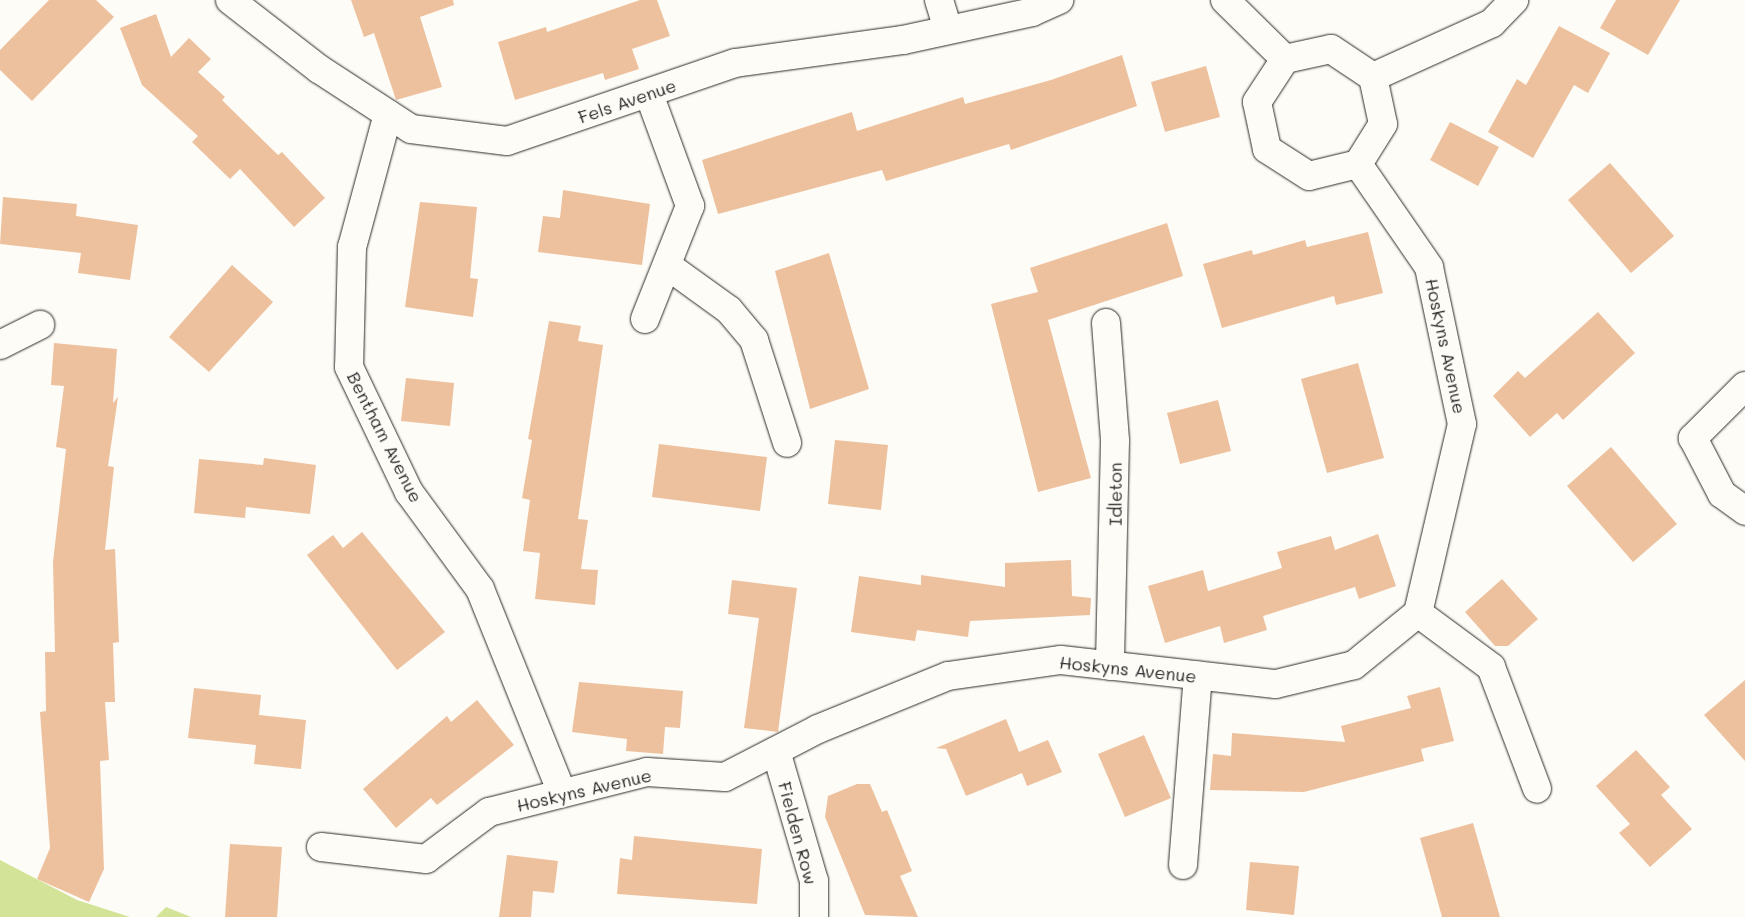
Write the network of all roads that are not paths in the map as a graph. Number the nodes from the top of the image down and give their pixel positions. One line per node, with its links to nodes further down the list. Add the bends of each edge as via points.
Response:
1 (940, 0): 6 (street)
2 (1059, 0): 6 (street, Fels Avenue, via 1032,12)
3 (1225, 0): 7 (street)
4 (1514, 0): 8 (street, via 1492,23)
5 (234, 1): 10 (street, Fels Avenue, via 319,69)
6 (948, 30): 9 (street, Fels Avenue, via 735,63)
7 (1285, 59): 8 (street, via 1331,49); 11 (street, via 1257,102 1267,149 1308,176)
8 (1373, 77): 11 (street, via 1382,124)
9 (649, 94): 10 (street, Fels Avenue, via 507,142 412,129); 12 (street, via 690,206)
10 (388, 114): 25 (street, Bentham Avenue, via 352,247 348,367 409,492 480,589)
11 (1358, 164): 20 (street, Hoskyns Avenue, via 1429,268 1462,424)
12 (668, 266): 13 (street); 18 (street, via 729,310 754,340)
13 (645, 319)
14 (1106, 323): 21 (street, Idleton, via 1115,441)
15 (40, 326): 16 (street)
16 (0, 345)
17 (1745, 386): 19 (street, via 1693,438 1722,494)
18 (787, 443)
19 (1745, 511)
20 (1418, 613): 22 (street, Hoskyns Avenue, via 1354,665 1276,684); 24 (street, via 1491,667)
21 (1110, 666): 22 (street, Hoskyns Avenue); 23 (street, Hoskyns Avenue, via 1060,660 948,676)
22 (1198, 676): 27 (street)
23 (776, 751): 25 (street, Hoskyns Avenue, via 725,776 646,772); 28 (street, Fielden Row, via 814,881)
24 (1537, 789)
25 (562, 791): 26 (street, Hoskyns Avenue, via 489,812 426,859)
26 (321, 847)
27 (1183, 865)
28 (814, 917)

